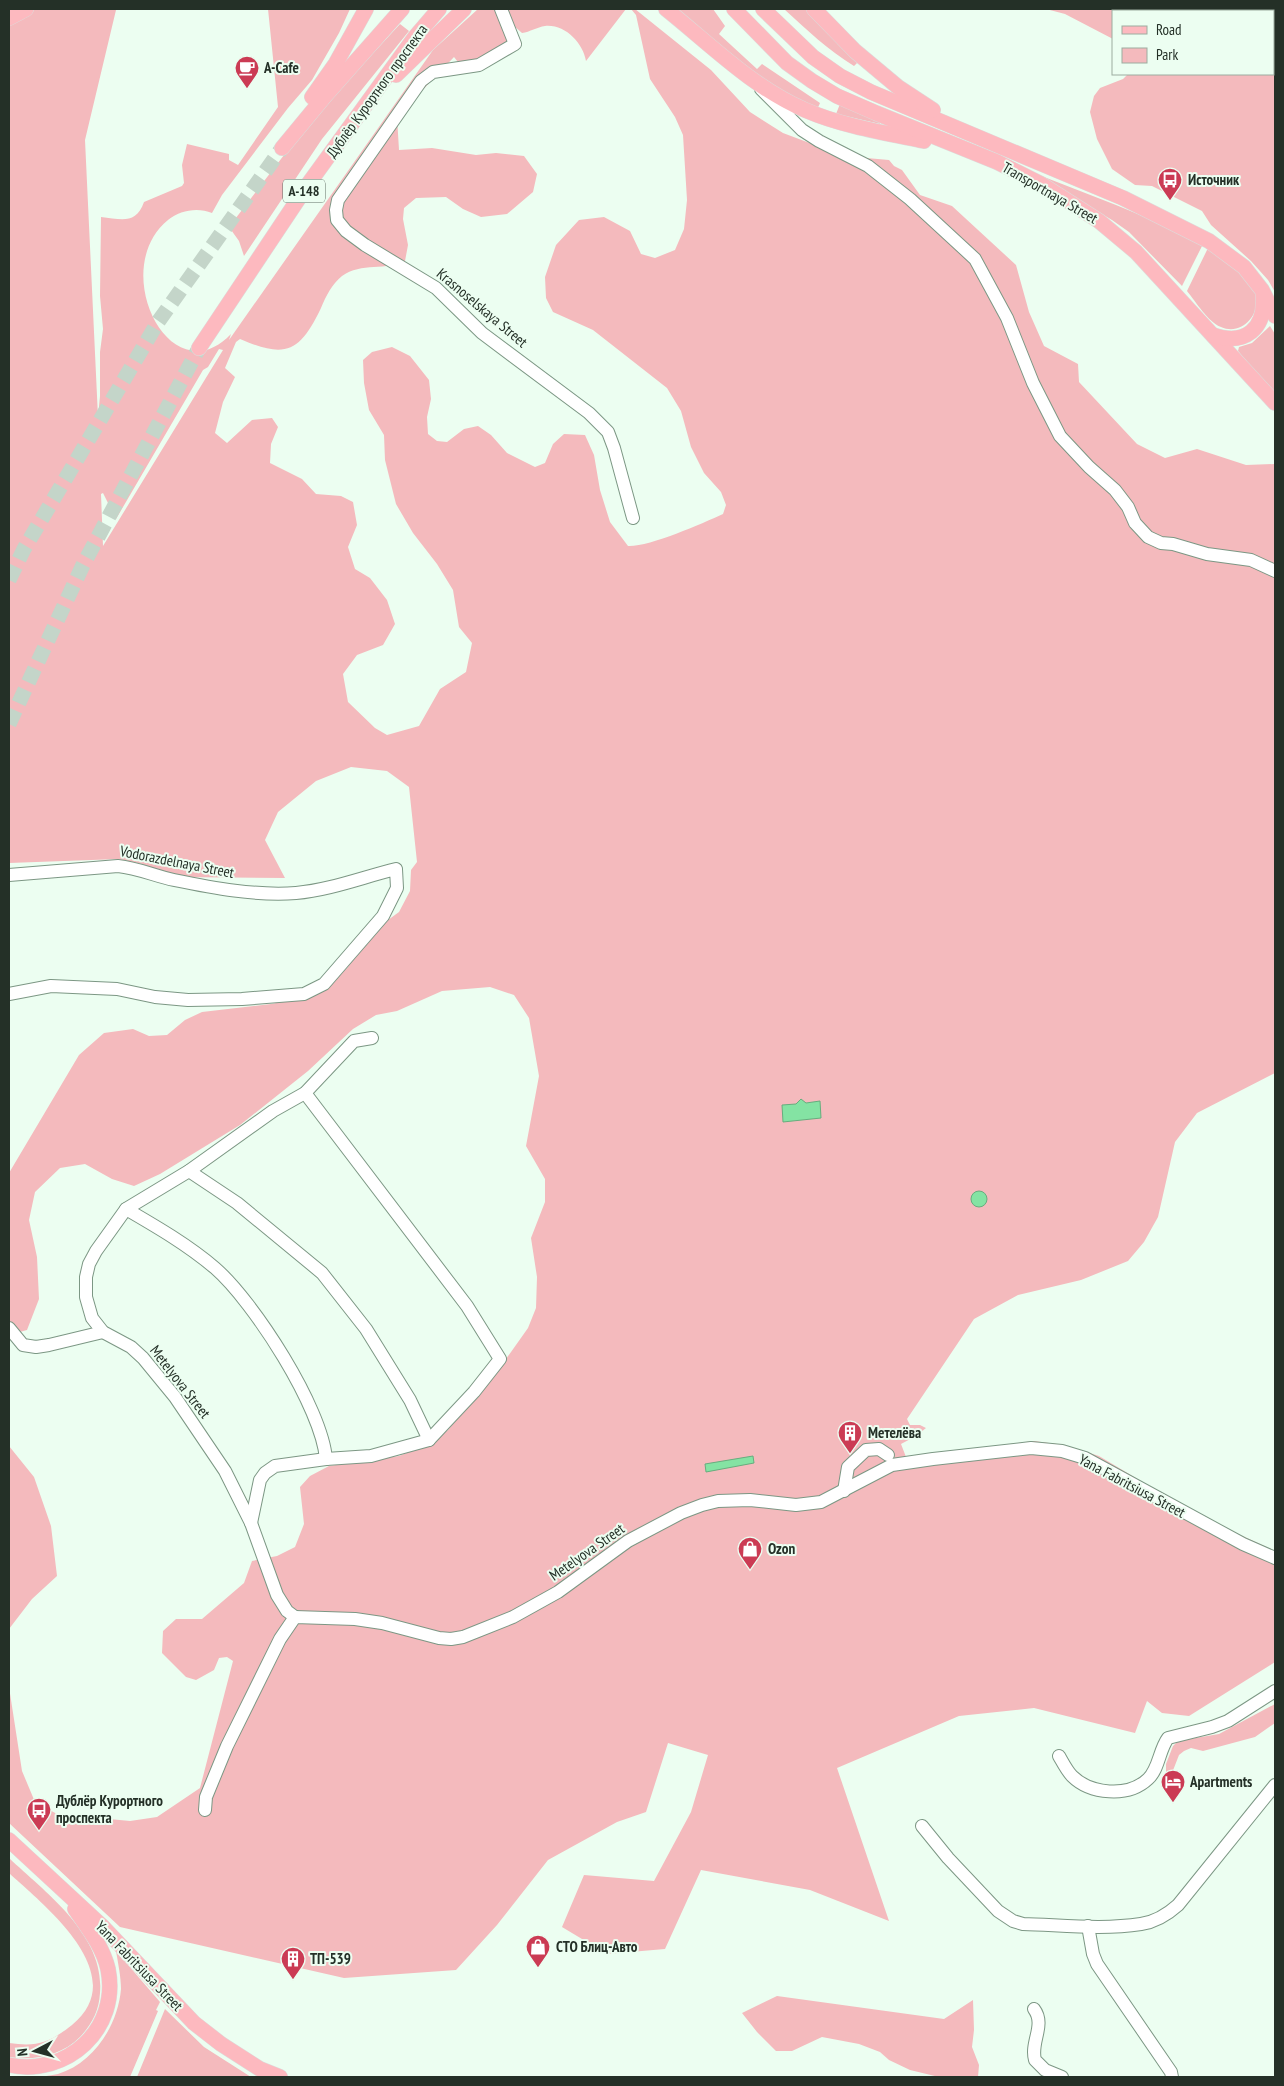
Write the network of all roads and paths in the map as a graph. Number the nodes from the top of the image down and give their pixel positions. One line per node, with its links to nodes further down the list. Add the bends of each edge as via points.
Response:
1 (26, 9): 11 (main road)
2 (439, 9): 13 (main road, Дублёр Курортного проспекта / А-148, via 415,36)
3 (464, 9): 13 (main road, А-148)
4 (501, 9): 21 (street, Krasnoselskaya Street, via 515,44 479,65 433,72 421,81 338,200 337,220 365,245 436,288 482,332 589,413 608,432)
5 (666, 9): 12 (main road)
6 (734, 9): 15 (main road, Transportnaya Street, via 787,63 836,96)
7 (763, 9): 14 (main road, Transportnaya Street, via 813,57 840,76)
8 (814, 9): 14 (main road, via 856,52 898,87)
9 (363, 14): 10 (main road, Дублёр Курортного проспекта, via 282,148)
10 (397, 14)
11 (9, 18)
12 (752, 79): 15 (main road, via 822,117); 22 (street, via 802,130 868,166 910,199 975,259 1007,318 1033,383 1060,436 1115,490 1135,523 1148,537 1207,554 1251,560)
13 (376, 92): 19 (main road, Дублёр Курортного проспекта / А-148, via 309,183)
14 (961, 129): 16 (main road, Transportnaya Street, via 1123,198 1209,241 1244,267)
15 (954, 146): 18 (main road, Transportnaya Street, via 997,162 1041,184 1099,220 1136,252)
16 (1262, 290): 17 (main road, Transportnaya Street); 18 (main road, via 1262,316 1254,329 1236,339)
17 (1275, 316)
18 (1213, 335): 20 (main road, Transportnaya Street)
19 (199, 348)
20 (1275, 404)
21 (633, 518)
22 (1275, 571)
23 (9, 875): 24 (street, Vodorazdelnaya Street, via 118,866 174,880 270,894 322,888 396,869 396,888 383,916 324,984 304,994 188,1000 117,989 51,986)
24 (9, 994)
25 (372, 1038): 26 (street, Metelyova Street, via 354,1041)
26 (305, 1093): 27 (street, Metelyova Street, via 273,1111); 31 (street, via 467,1306 500,1359)
27 (189, 1172): 28 (street, Metelyova Street); 31 (street, via 237,1203 322,1274 366,1329 410,1400)
28 (126, 1209): 30 (street, Metelyova Street, via 89,1264 88,1309); 32 (street, via 215,1269 250,1308 307,1397 325,1442)
29 (9, 1328): 30 (street, via 23,1345 36,1347)
30 (104, 1332): 35 (street, Metelyova Street, via 143,1358 175,1398 224,1471)
31 (429, 1440): 32 (street, via 371,1456)
32 (326, 1459): 35 (street, via 275,1466 265,1473 258,1486)
33 (890, 1460): 34 (street, Metelyova Street); 34 (street, via 878,1449 866,1450 848,1467); 36 (street, Yana Fabritsiusa Street, via 1031,1448 1062,1451 1085,1458 1243,1544)
34 (844, 1490): 37 (street, Metelyova Street, via 821,1502 796,1505 750,1500 718,1501 681,1513 628,1541 558,1592 513,1616 462,1637 438,1638 355,1619)
35 (251, 1523): 37 (street, Metelyova Street, via 277,1595 287,1611)
36 (1275, 1558)
37 (296, 1617): 41 (street, via 280,1639 224,1752 206,1797)
38 (1275, 1691): 39 (street, via 1228,1721 1168,1738 1153,1773 1129,1789 1099,1790 1084,1785 1071,1776)
39 (1059, 1756)
40 (1275, 1785): 45 (street, via 1168,1914 1142,1924)
41 (205, 1810)
42 (922, 1826): 45 (street, via 948,1858 1005,1916 1023,1924)
43 (9, 1840): 44 (main road, Yana Fabritsiusa Street)
44 (61, 1887): 47 (main road, via 102,1949 110,1988 108,2008 92,2036 70,2055 45,2066); 48 (main road, Yana Fabritsiusa Street, via 194,2023 260,2069)
45 (1088, 1926): 50 (street, via 1097,1964)
46 (1034, 2009): 49 (street, via 1040,2021 1034,2044 1035,2060 1045,2070)
47 (9, 2065)
48 (280, 2077)
49 (1062, 2077)
50 (1172, 2077)

